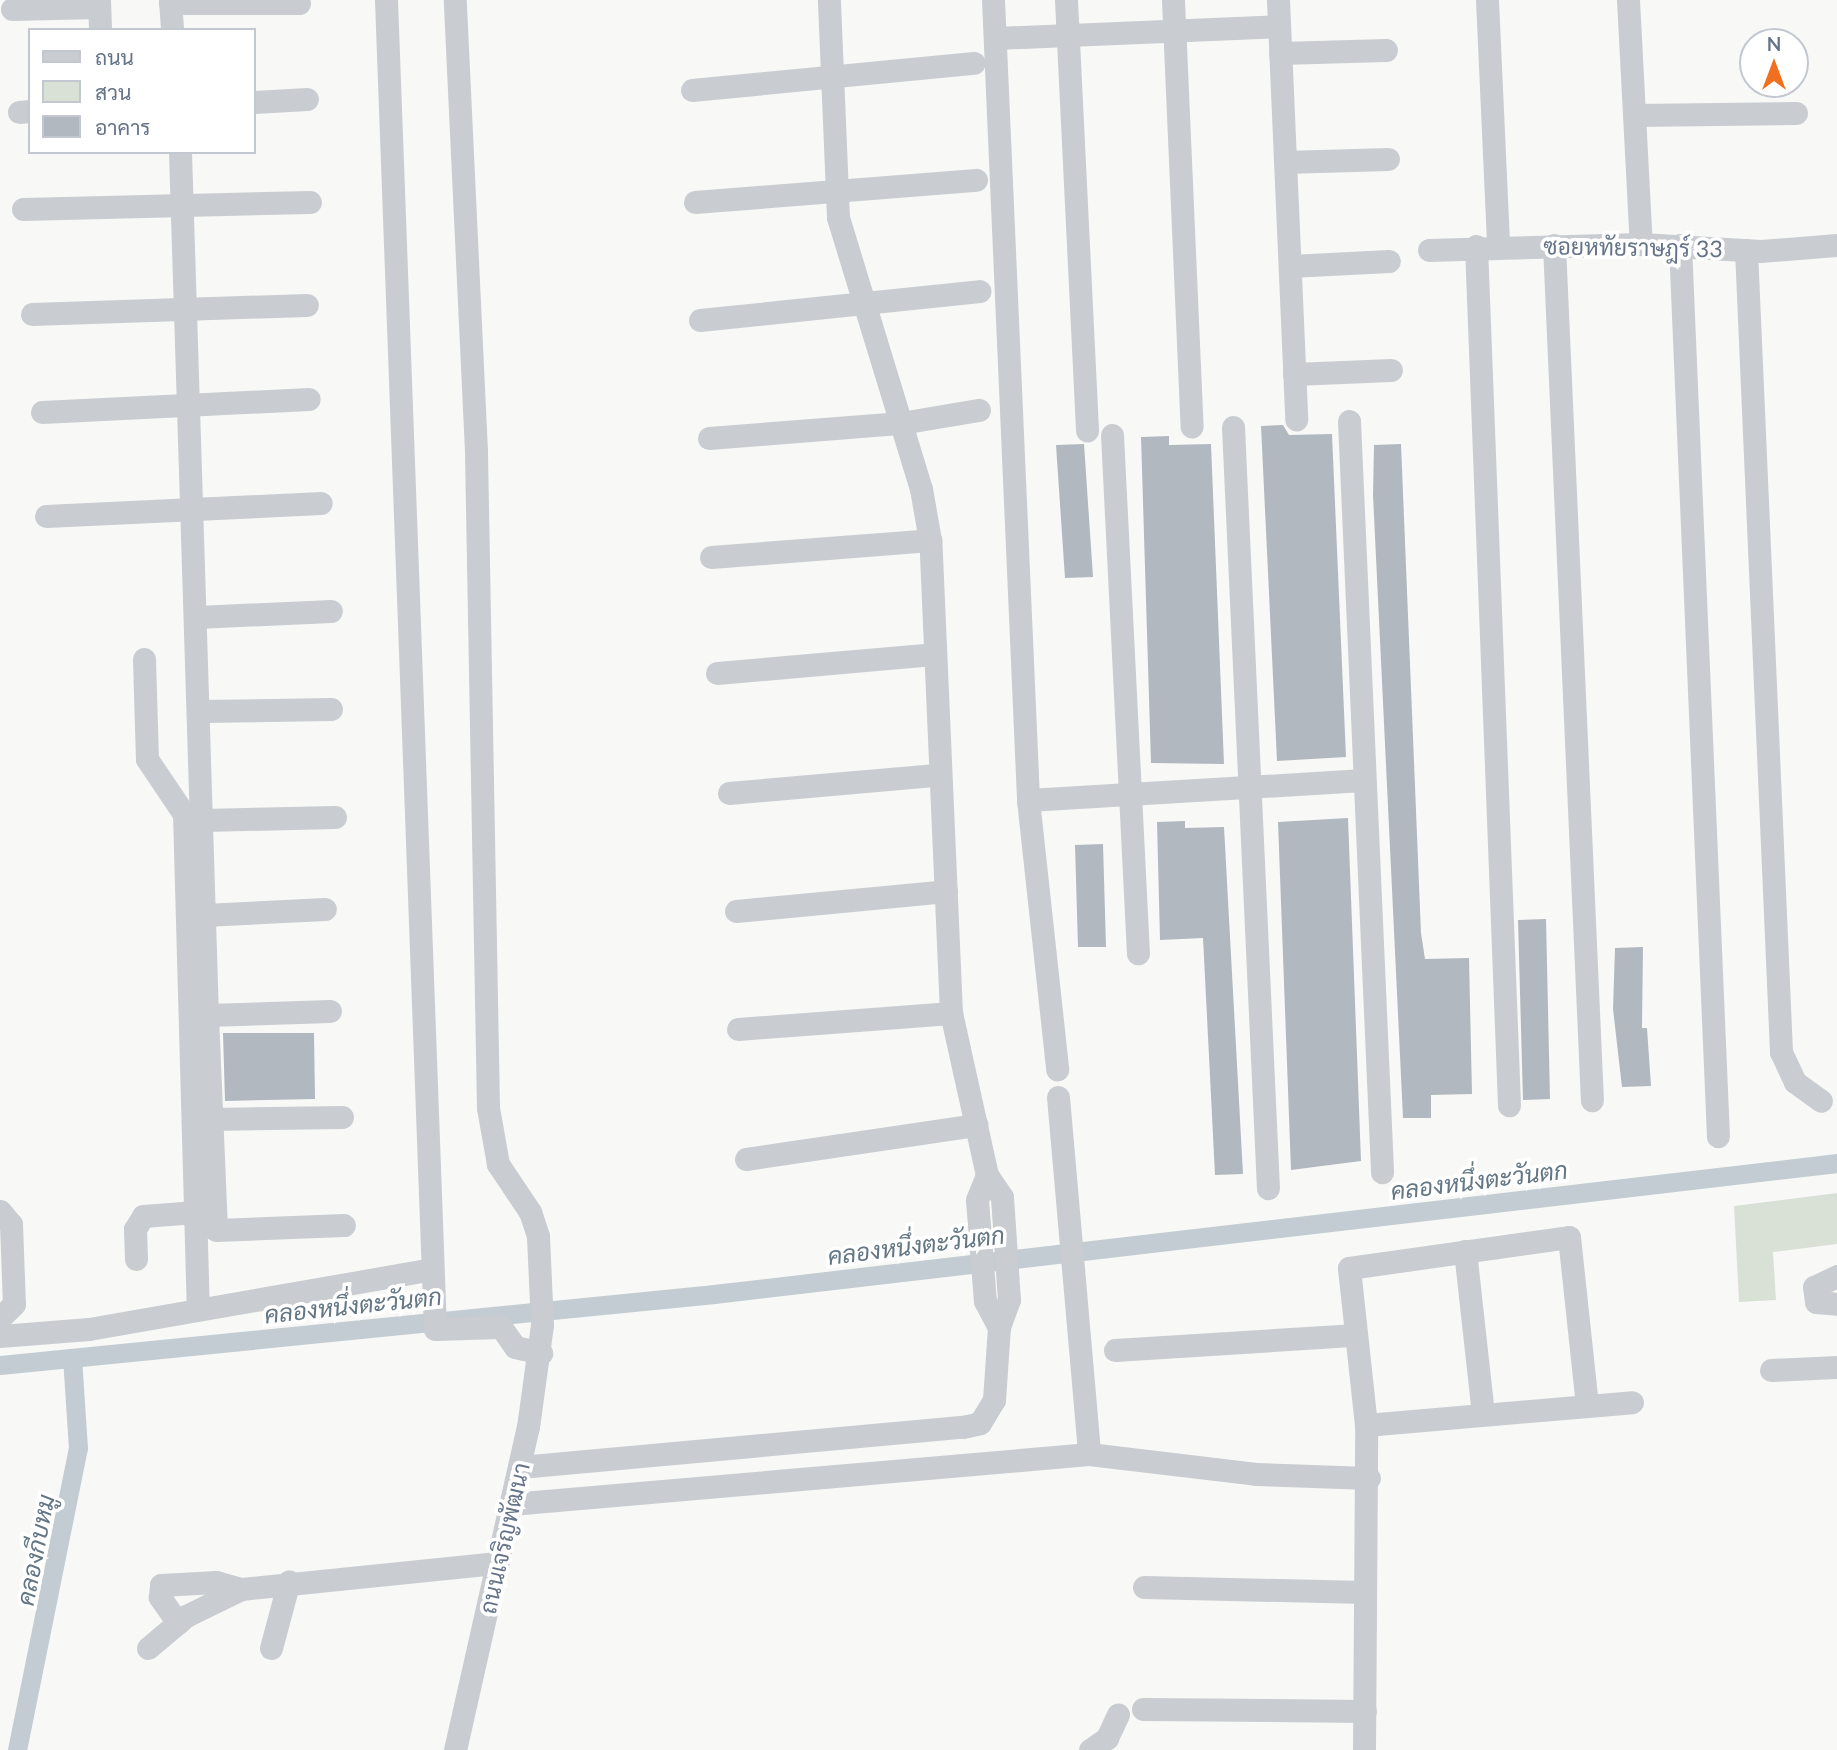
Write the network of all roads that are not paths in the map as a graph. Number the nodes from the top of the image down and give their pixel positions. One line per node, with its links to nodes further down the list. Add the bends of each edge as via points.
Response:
1 (386, 0): 113 (street)
2 (455, 0): 122 (street, ถนนเจริญพัฒนา, via 476,451 488,1108 498,1164 530,1212 537,1236)
3 (829, 0): 22 (street)
4 (993, 0): 18 (street)
5 (1066, 0): 17 (street)
6 (1173, 0): 16 (street)
7 (1278, 0): 14 (street)
8 (1487, 0): 41 (street)
9 (1629, 0): 27 (street)
10 (170, 1): 11 (street); 15 (street)
11 (299, 3)
12 (12, 9): 13 (street)
13 (99, 12)
14 (1279, 26): 16 (street); 20 (street)
15 (172, 28)
16 (1174, 30): 17 (street); 61 (street)
17 (1068, 35): 18 (street); 63 (street)
18 (995, 38): 83 (street)
19 (1386, 50): 20 (street)
20 (1280, 53): 30 (street)
21 (974, 63): 22 (street)
22 (833, 77): 23 (street); 32 (street)
23 (692, 90)
24 (307, 99): 25 (street)
25 (256, 102)
26 (1796, 113): 27 (street)
27 (1634, 115): 37 (street)
28 (180, 154): 35 (street)
29 (1388, 159): 30 (street)
30 (1285, 162): 45 (street)
31 (975, 180): 32 (street)
32 (837, 191): 34 (street); 48 (street, via 838,218)
33 (310, 202): 35 (street)
34 (695, 202)
35 (183, 205): 36 (street); 49 (street)
36 (23, 209)
37 (1641, 244): 38 (street, ซอยหทัยราษฎร์ 33); 39 (street, ซอยหทัยราษฎร์ 33)
38 (1554, 245): 41 (street, ซอยหทัยราษฎร์ 33); 97 (street)
39 (1680, 245): 43 (street, ซอยหทัยราษฎร์ 33); 103 (street)
40 (1837, 245): 43 (street, ซอยหทัยราษฎร์ 33)
41 (1487, 246): 42 (street, ซอยหทัยราษฎร์ 33); 99 (street)
42 (1429, 250)
43 (1746, 250): 98 (street, via 1781,1052 1795,1082)
44 (1389, 261): 45 (street)
45 (1290, 266): 53 (street)
46 (979, 291): 48 (street)
47 (307, 305): 49 (street)
48 (863, 306): 51 (street); 60 (street)
49 (189, 307): 50 (street); 55 (street)
50 (32, 314)
51 (700, 320)
52 (1391, 370): 53 (street)
53 (1294, 374): 58 (street)
54 (309, 399): 55 (street)
55 (191, 407): 57 (street); 67 (street)
56 (979, 410): 60 (street)
57 (42, 412)
58 (1296, 420)
59 (1349, 421): 79 (street)
60 (901, 423): 65 (street); 69 (street)
61 (1192, 426)
62 (1233, 426): 80 (street)
63 (1087, 430)
64 (1112, 435): 81 (street)
65 (709, 438)
66 (321, 503): 67 (street)
67 (193, 507): 68 (street); 72 (street)
68 (46, 516)
69 (930, 540): 70 (street); 73 (street)
70 (711, 557)
71 (331, 611): 72 (street)
72 (197, 617): 77 (street)
73 (933, 654): 75 (street); 78 (street)
74 (144, 659): 109 (street, via 147,759 184,814)
75 (717, 673)
76 (331, 709): 77 (street)
77 (200, 711): 85 (street)
78 (936, 775): 82 (street); 86 (street)
79 (1363, 780): 80 (street); 105 (street)
80 (1247, 785): 81 (street); 107 (street)
81 (1130, 790): 83 (street); 90 (street)
82 (729, 793)
83 (1028, 800): 95 (street)
84 (335, 817): 85 (street)
85 (204, 820): 89 (street)
86 (946, 891): 88 (street); 92 (street)
87 (326, 909): 89 (street)
88 (736, 911)
89 (204, 915): 93 (street)
90 (1138, 953)
91 (330, 1011): 93 (street)
92 (951, 1013): 94 (street); 102 (street)
93 (207, 1015): 101 (street)
94 (738, 1029)
95 (1057, 1069)
96 (1058, 1097): 129 (street)
97 (1592, 1100)
98 (1821, 1101)
99 (1509, 1105)
100 (342, 1117): 101 (street)
101 (212, 1119): 110 (street, via 216,1230)
102 (977, 1125): 104 (street); 106 (street)
103 (1718, 1136)
104 (746, 1159)
105 (1382, 1172)
106 (987, 1175): 118 (street, via 977,1200 985,1301); 118 (street, via 1002,1196 1009,1300)
107 (1268, 1188)
108 (0, 1211): 117 (street, via 11,1224 14,1304)
109 (196, 1212): 112 (street, via 143,1216 135,1229); 116 (street)
110 (344, 1225)
111 (1465, 1251): 119 (street, via 1349,1268); 126 (street, via 1569,1237); 127 (street)
112 (136, 1259)
113 (433, 1275): 116 (street); 122 (street, via 435,1328 501,1327 515,1347)
114 (1837, 1276): 115 (street, via 1814,1287 1816,1302)
115 (1837, 1304)
116 (198, 1306): 120 (street, via 89,1329)
117 (0, 1318)
118 (999, 1327): 130 (street, via 993,1400 980,1423)
119 (1356, 1335): 121 (street); 128 (street)
120 (0, 1336)
121 (1115, 1350)
122 (541, 1353): 130 (street, ถนนเจริญพัฒนา)
123 (1837, 1367): 124 (street)
124 (1771, 1370)
125 (1632, 1402): 126 (street)
126 (1587, 1406): 127 (street)
127 (1483, 1415): 128 (street)
128 (1366, 1425): 131 (street)
129 (1089, 1454): 131 (street, via 1256,1474); 132 (street)
130 (520, 1468): 132 (street, ถนนเจริญพัฒนา)
131 (1369, 1478): 137 (street)
132 (512, 1504): 133 (street, ถนนเจริญพัฒนา)
133 (498, 1563): 134 (street); 144 (street, ถนนเจริญพัฒนา)
134 (289, 1581): 136 (street); 140 (street)
135 (1144, 1587): 137 (street)
136 (242, 1589): 138 (street); 138 (street, via 216,1582 162,1586 160,1597)
137 (1365, 1592): 142 (street)
138 (178, 1623): 139 (street)
139 (148, 1648)
140 (271, 1648)
141 (1143, 1709): 142 (street)
142 (1365, 1711): 146 (street)
143 (1118, 1714): 145 (street, via 1107,1738)
144 (455, 1750)
145 (1090, 1750)
146 (1364, 1750)

